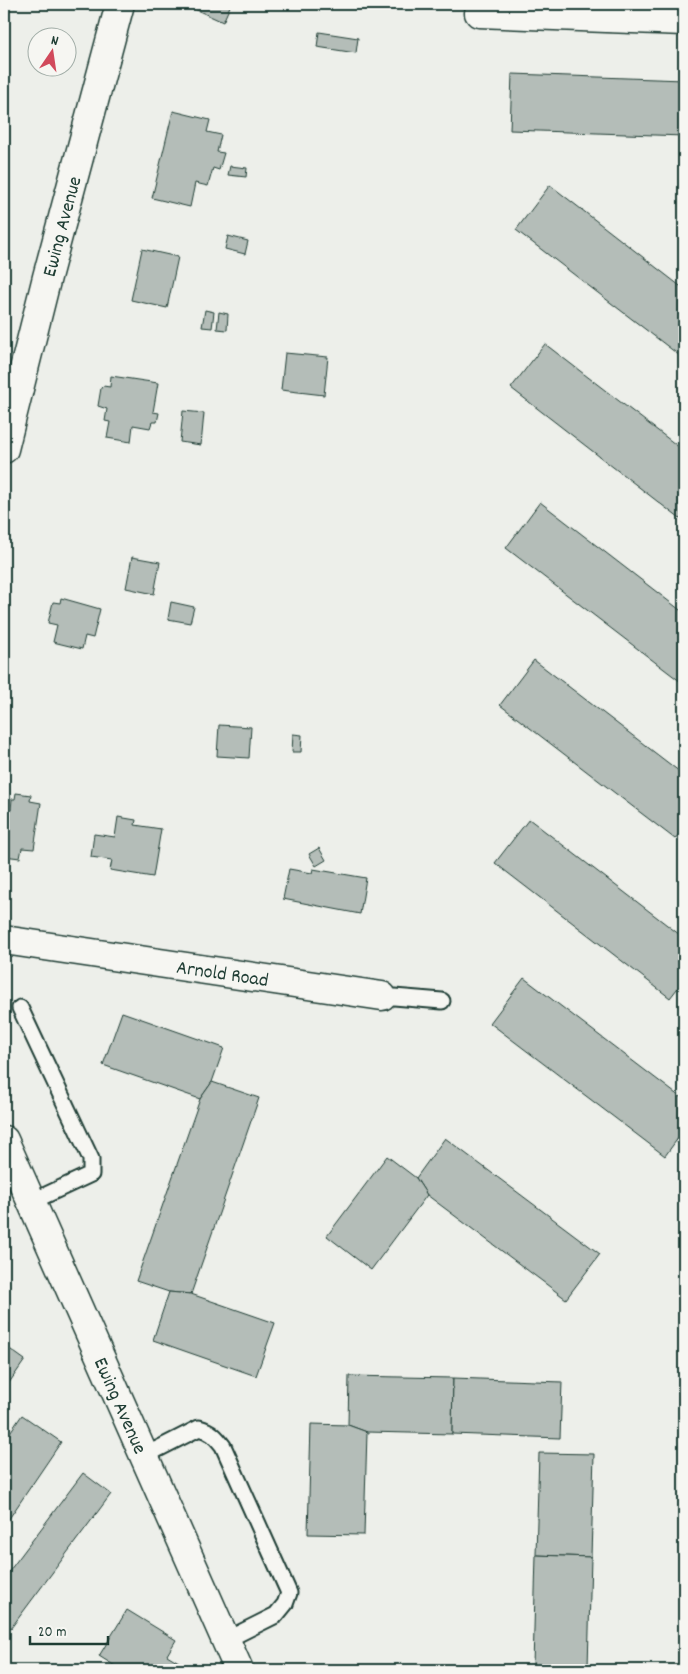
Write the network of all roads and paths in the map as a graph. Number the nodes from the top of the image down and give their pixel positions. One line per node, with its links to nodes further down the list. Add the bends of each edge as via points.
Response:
1 (120, 4): 4 (street, Ewing Avenue)
2 (479, 13): 3 (street)
3 (684, 22)
4 (4, 449)
5 (4, 940): 6 (street, Arnold Road)
6 (382, 996): 7 (lane, Arnold Road)
7 (442, 1001)
8 (20, 1008): 10 (lane, via 91,1159 90,1174)
9 (4, 1140): 10 (street, Ewing Avenue)
10 (31, 1202): 11 (street, Ewing Avenue)
11 (144, 1456): 12 (street, Ewing Avenue); 12 (lane, via 199,1428 216,1437 223,1446 289,1593 276,1615)
12 (226, 1640): 13 (street, Ewing Avenue)
13 (239, 1670)

